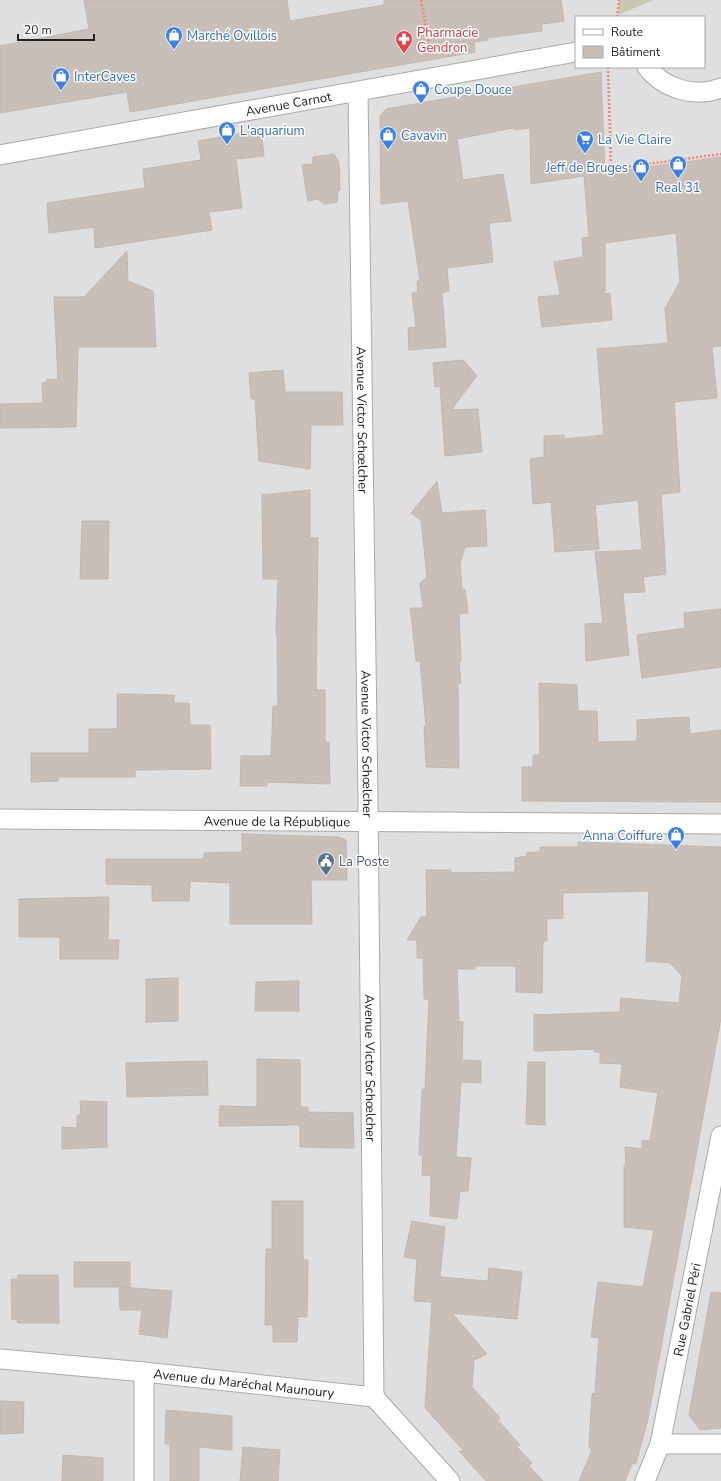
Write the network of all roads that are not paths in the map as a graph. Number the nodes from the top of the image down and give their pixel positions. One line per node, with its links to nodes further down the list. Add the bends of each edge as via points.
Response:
1 (575, 52): 4 (street, Avenue Carnot)
2 (648, 68): 3 (street, via 674,88 701,92)
3 (721, 88)
4 (358, 92): 5 (street, Avenue Carnot); 7 (street, Avenue Victor Schœlcher)
5 (0, 154)
6 (0, 819): 7 (street, Avenue de la République)
7 (369, 822): 8 (street, Avenue de la République); 12 (street, Avenue Victor Schœlcher)
8 (721, 824)
9 (721, 1136): 13 (street, Rue Gabriel Péri)
10 (0, 1359): 11 (street, Avenue du Maréchal Maunoury)
11 (144, 1372): 12 (street, Avenue du Maréchal Maunoury); 15 (street)
12 (374, 1396): 16 (street)
13 (660, 1444): 14 (street); 17 (street, Rue Gabriel Péri)
14 (721, 1444)
15 (144, 1481)
16 (450, 1481)
17 (645, 1481)

